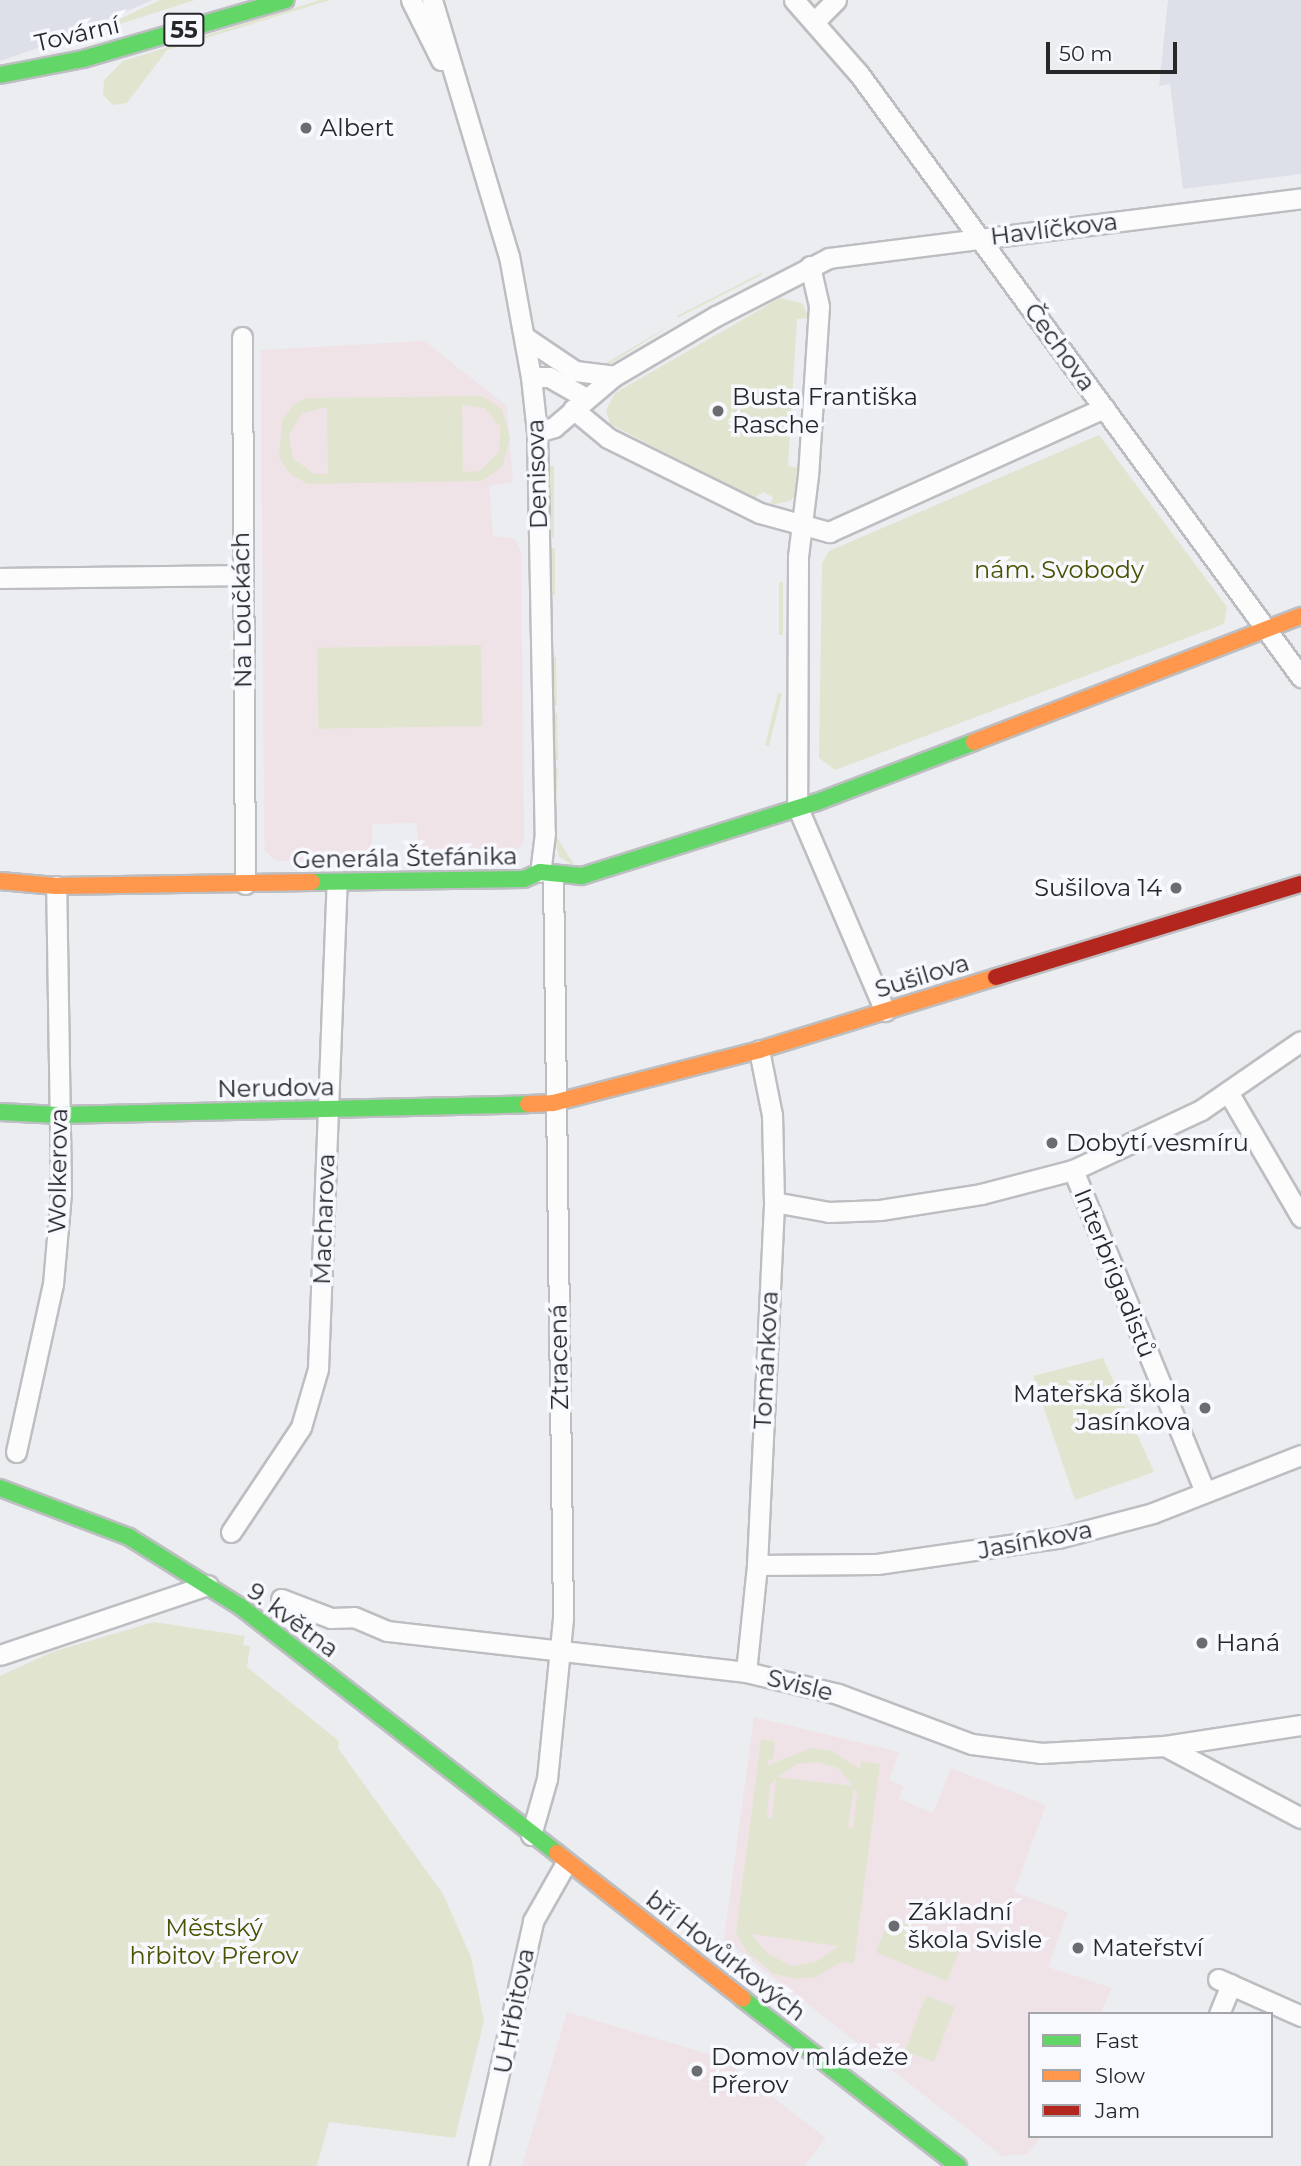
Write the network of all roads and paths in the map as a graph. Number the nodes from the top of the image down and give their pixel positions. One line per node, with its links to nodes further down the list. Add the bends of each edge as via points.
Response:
1 (286, 0): 8 (street, Tovární / 55, via 83,59)
2 (411, 0): 9 (street, Denisova)
3 (432, 0): 9 (street, Denisova)
4 (794, 0): 7 (street, Čechova)
5 (836, 0): 7 (street)
6 (213, 2): 8 (street, Tovární / 55)
7 (814, 22): 11 (street, Čechova, via 859,74)
8 (0, 75)
9 (455, 85): 14 (street, Denisova, via 505,242)
10 (1301, 198): 11 (street, Havlíčkova)
11 (980, 238): 12 (street, Havlíčkova, via 839,255); 18 (street, Čechova)
12 (810, 266): 15 (street, Havlíčkova); 20 (street, via 819,306)
13 (242, 337): 21 (street, Na Loučkách)
14 (526, 338): 15 (street, via 575,371); 16 (street, Denisova)
15 (614, 376): 17 (street, Havlíčkova)
16 (531, 377): 17 (street, via 549,377); 19 (street, Denisova)
17 (579, 404): 19 (street, Havlíčkova, via 551,429); 20 (street, via 608,438 760,513)
18 (1104, 408): 20 (street, via 836,531); 24 (street, Čechova)
19 (537, 432): 27 (street, Denisova)
20 (802, 527): 26 (street, via 796,624)
21 (241, 575): 22 (street); 30 (street, Na Loučkách)
22 (0, 578)
23 (1301, 616): 24 (street)
24 (1267, 631): 25 (street, Čechova); 26 (street)
25 (1301, 677)
26 (797, 806): 27 (street, Generála Štefánika, via 582,876); 33 (street)
27 (546, 874): 29 (street, Generála Štefánika, via 524,879); 37 (street, Ztracená)
28 (0, 881): 32 (street, Generála Štefánika)
29 (337, 883): 30 (street, Generála Štefánika); 38 (street, Macharova)
30 (246, 884): 32 (street, Generála Štefánika)
31 (1301, 884): 33 (street, Sušilova)
32 (56, 886): 40 (street, Wolkerova)
33 (885, 1011): 35 (street, Sušilova)
34 (1301, 1041): 36 (street, Interbrigadistů)
35 (759, 1050): 37 (street, Sušilova); 42 (street, Tománkova, via 772,1115)
36 (1228, 1091): 41 (street, Interbrigadistů, via 1201,1110); 43 (street)
37 (554, 1103): 38 (street, Nerudova); 52 (street, Ztracená)
38 (329, 1110): 40 (street, Nerudova); 48 (street, Macharova, via 318,1369 301,1427)
39 (0, 1112): 40 (street, Nerudova)
40 (59, 1115): 44 (street, Wolkerova, via 61,1193 53,1284)
41 (1073, 1170): 42 (street, Interbrigadistů, via 981,1194 880,1210 829,1212); 47 (street, Interbrigadistů)
42 (774, 1202): 49 (street, Tománkova)
43 (1301, 1217)
44 (16, 1452)
45 (1301, 1454): 47 (street, Jasínkova)
46 (0, 1488): 50 (street, 9. května, via 93,1520)
47 (1205, 1492): 49 (street, Jasínkova, via 1109,1525 956,1555 843,1567)
48 (231, 1532)
49 (757, 1565): 54 (street, Tománkova)
50 (208, 1585): 53 (street); 58 (street, 9. května)
51 (281, 1600): 52 (street, Svisle, via 331,1618 354,1617 387,1631)
52 (562, 1653): 54 (street, Svisle); 58 (street, Ztracená, via 547,1779)
53 (0, 1655)
54 (746, 1672): 56 (street, Svisle, via 838,1694 972,1744 1041,1754)
55 (1301, 1725): 56 (street, Svisle)
56 (1165, 1746): 57 (street)
57 (1301, 1818)
58 (531, 1835): 59 (street, bří Hovůrkových)
59 (566, 1863): 62 (street, U Hřbitova, via 541,1902 530,1931 503,2070); 63 (street, bří Hovůrkových)
60 (1219, 2012): 61 (street, via 1224,1981)
61 (1301, 2016)
62 (478, 2166)
63 (958, 2166)

